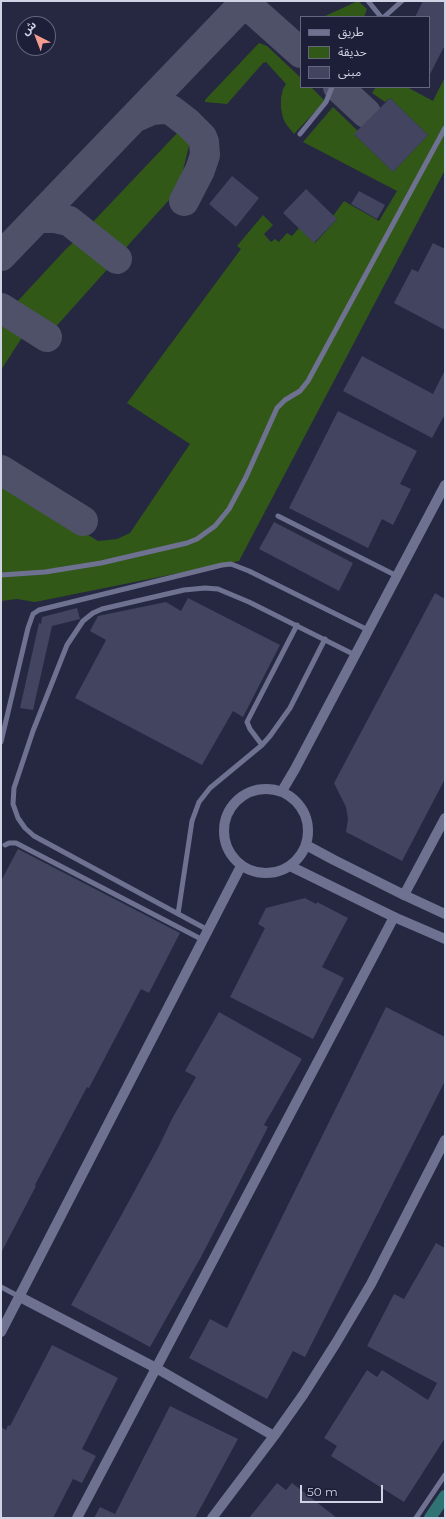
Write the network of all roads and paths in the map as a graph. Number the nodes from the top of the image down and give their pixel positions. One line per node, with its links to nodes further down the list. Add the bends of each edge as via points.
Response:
1 (368, 1): 3 (lane)
2 (402, 1): 4 (lane)
3 (380, 16)
4 (385, 16)
5 (332, 88): 7 (lane, via 326,102)
6 (445, 128): 10 (lane, via 308,382 277,408 246,477 229,509 215,526 187,543 101,563 46,572)
7 (300, 134)
8 (445, 485): 11 (street)
9 (278, 516): 11 (lane)
10 (1, 575)
11 (397, 576): 13 (street)
12 (297, 625): 14 (lane); 17 (lane, via 247,722); 25 (lane, via 249,602 218,590 205,588 184,590 102,609 83,621 68,646 33,731 14,788 13,804 25,828 34,836)
13 (368, 630): 15 (street); 16 (lane, via 231,564 39,610 33,614 28,628)
14 (325, 639): 15 (lane); 17 (lane, via 290,708)
15 (355, 655): 18 (street)
16 (1, 742)
17 (262, 745): 25 (lane, via 216,783 199,802 192,821)
18 (282, 791): 21 (street, via 294,799 304,812 308,828); 22 (street, via 256,789 244,794 228,812 223,835 232,858)
19 (445, 818): 24 (street)
20 (5, 845): 30 (lane, via 16,843)
21 (306, 845): 23 (street); 24 (street)
22 (241, 866): 23 (street, via 253,872 266,874); 28 (street)
23 (290, 866): 27 (street)
24 (404, 895): 26 (street)
25 (178, 914): 28 (lane)
26 (445, 914)
27 (394, 917): 29 (street); 35 (street)
28 (208, 930): 30 (street)
29 (445, 939)
30 (203, 940): 33 (street)
31 (445, 1140): 36 (street, via 371,1284 303,1395)
32 (1, 1287): 33 (lane)
33 (20, 1297): 34 (street); 35 (street)
34 (1, 1332)
35 (156, 1368): 36 (street); 38 (street)
36 (274, 1436): 39 (street)
37 (445, 1475): 40 (lane)
38 (77, 1518)
39 (212, 1518)
40 (416, 1518)

